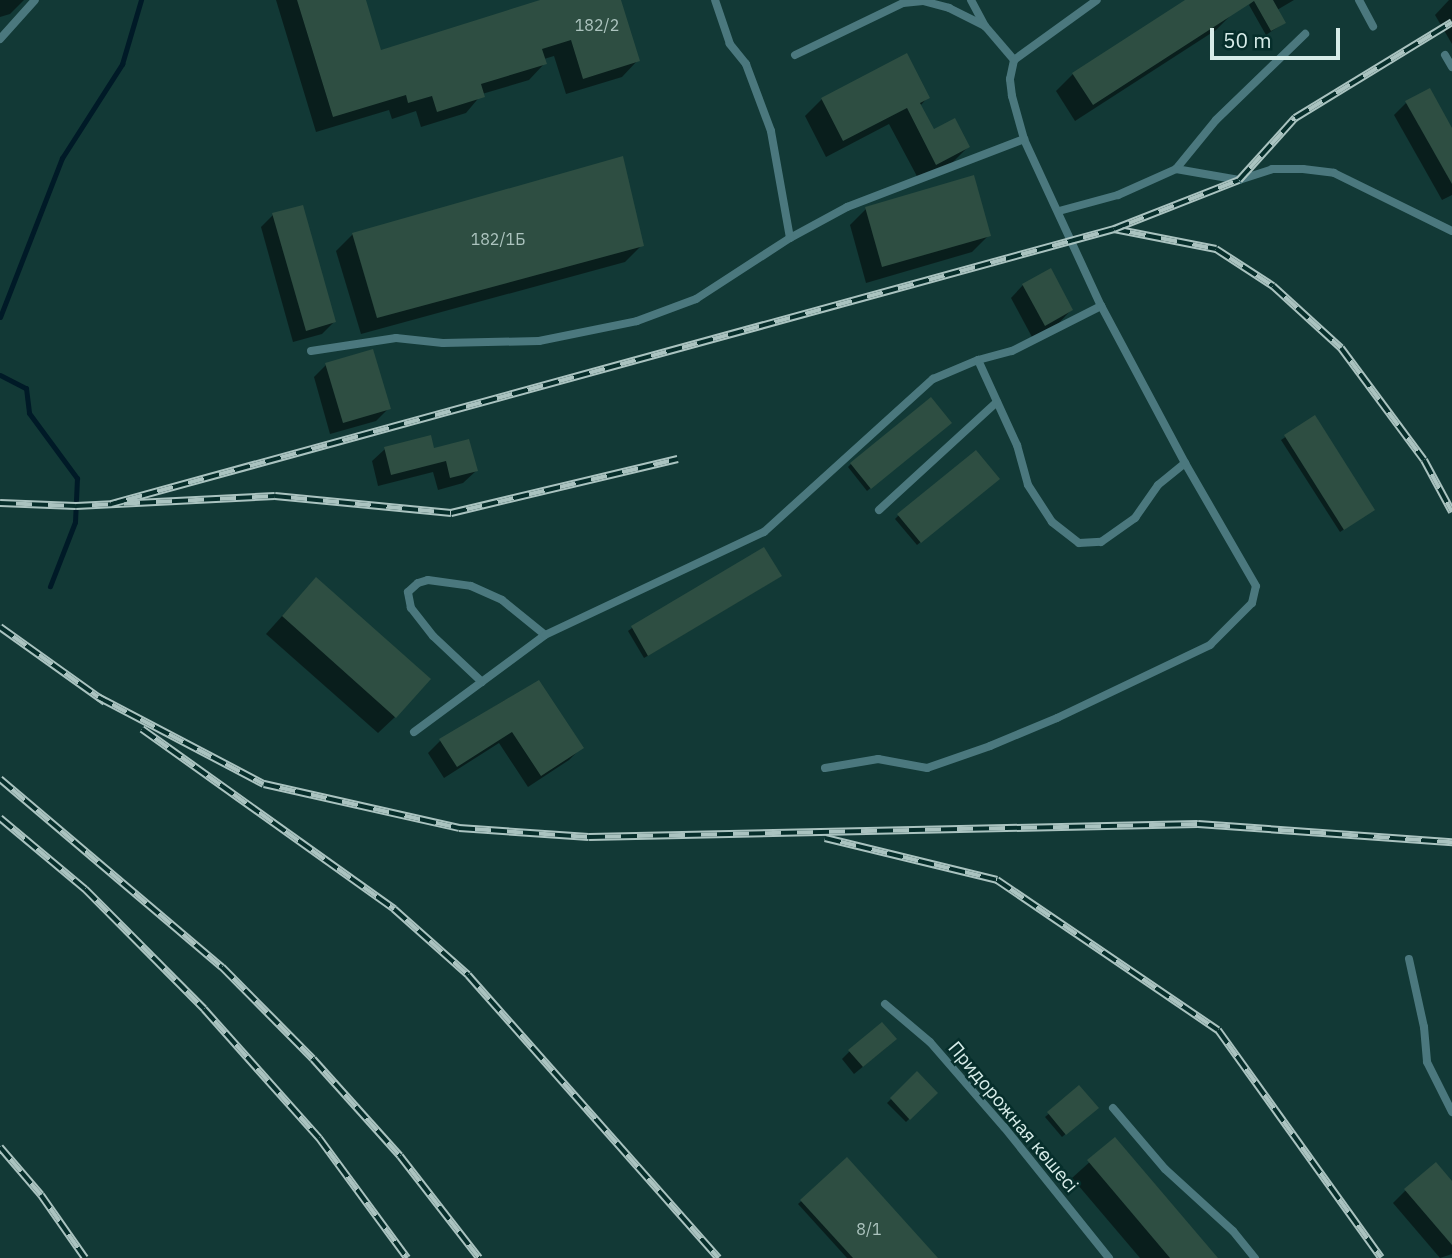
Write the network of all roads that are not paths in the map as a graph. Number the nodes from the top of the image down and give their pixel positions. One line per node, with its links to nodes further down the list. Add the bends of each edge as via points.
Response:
1 (35, 0): 9 (lane)
2 (715, 0): 18 (lane, via 730,44 746,64 771,131)
3 (971, 0): 6 (lane)
4 (1097, 0): 12 (lane)
5 (1359, 0): 7 (lane)
6 (985, 26): 10 (lane, via 949,8 923,1 903,3); 12 (lane)
7 (1373, 26)
8 (1305, 34): 15 (lane, via 1216,120)
9 (0, 40)
10 (795, 55)
11 (1445, 55): 13 (lane)
12 (1014, 60): 14 (lane, via 1012,96)
13 (1452, 67)
14 (1024, 139): 16 (lane); 18 (lane, via 847,207)
15 (1176, 169): 16 (lane, via 1118,195); 17 (lane, via 1239,180 1272,169 1334,173)
16 (1059, 211): 19 (lane)
17 (1452, 230)
18 (790, 238): 20 (lane, via 696,299 637,321 539,341 443,343 396,338)
19 (1101, 306): 21 (lane, via 1012,351); 23 (lane)
20 (311, 351)
21 (978, 360): 22 (lane); 25 (lane, via 933,379 764,532)
22 (997, 402): 23 (lane, via 1017,445 1028,485 1052,522 1079,543 1101,542 1135,518 1158,485); 24 (lane)
23 (1185, 463): 28 (lane, via 1256,586 1252,603 1210,645 1057,718 927,768 878,760)
24 (879, 510)
25 (545, 635): 26 (lane); 26 (lane, via 502,600 471,586 428,580 418,583 408,592 411,608 433,636)
26 (482, 682): 27 (lane)
27 (414, 732)
28 (825, 768)
29 (1409, 959): 32 (lane, via 1427,1062)
30 (885, 1004): 33 (lane, Придорожная көшесі, via 930,1042)
31 (1113, 1108): 34 (lane, via 1165,1169 1233,1231)
32 (1452, 1112)
33 (1109, 1258)
34 (1255, 1258)

